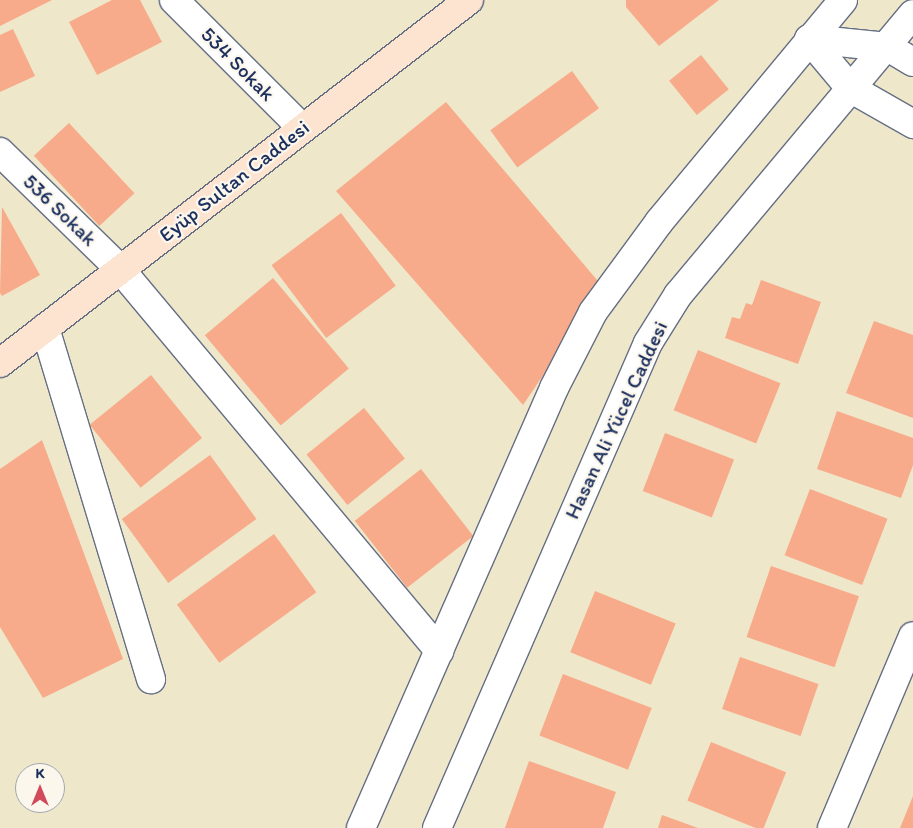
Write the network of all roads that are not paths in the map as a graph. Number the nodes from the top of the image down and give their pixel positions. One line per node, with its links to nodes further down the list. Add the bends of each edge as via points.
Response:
1 (174, 0): 10 (street, 534 Sokak)
2 (843, 0): 5 (street)
3 (455, 4): 10 (main road, Eyüp Sultan Caddesi)
4 (913, 14): 6 (street, Hasan Ali Yücel Caddesi)
5 (810, 39): 6 (street); 8 (street); 16 (street, via 636,251 593,312 554,388)
6 (888, 47): 7 (street); 8 (street, Hasan Ali Yücel Caddesi)
7 (913, 62)
8 (850, 88): 9 (street); 19 (street, Hasan Ali Yücel Caddesi, via 678,295 648,343)
9 (913, 124)
10 (302, 128): 12 (main road, Eyüp Sultan Caddesi)
11 (0, 152): 12 (street, 536 Sokak)
12 (120, 269): 13 (main road, Eyüp Sultan Caddesi); 16 (street, 536 Sokak)
13 (45, 328): 14 (main road, Eyüp Sultan Caddesi); 17 (street)
14 (0, 363)
15 (913, 636): 20 (street)
16 (439, 651): 18 (street)
17 (151, 679)
18 (361, 828)
19 (437, 828)
20 (832, 828)

